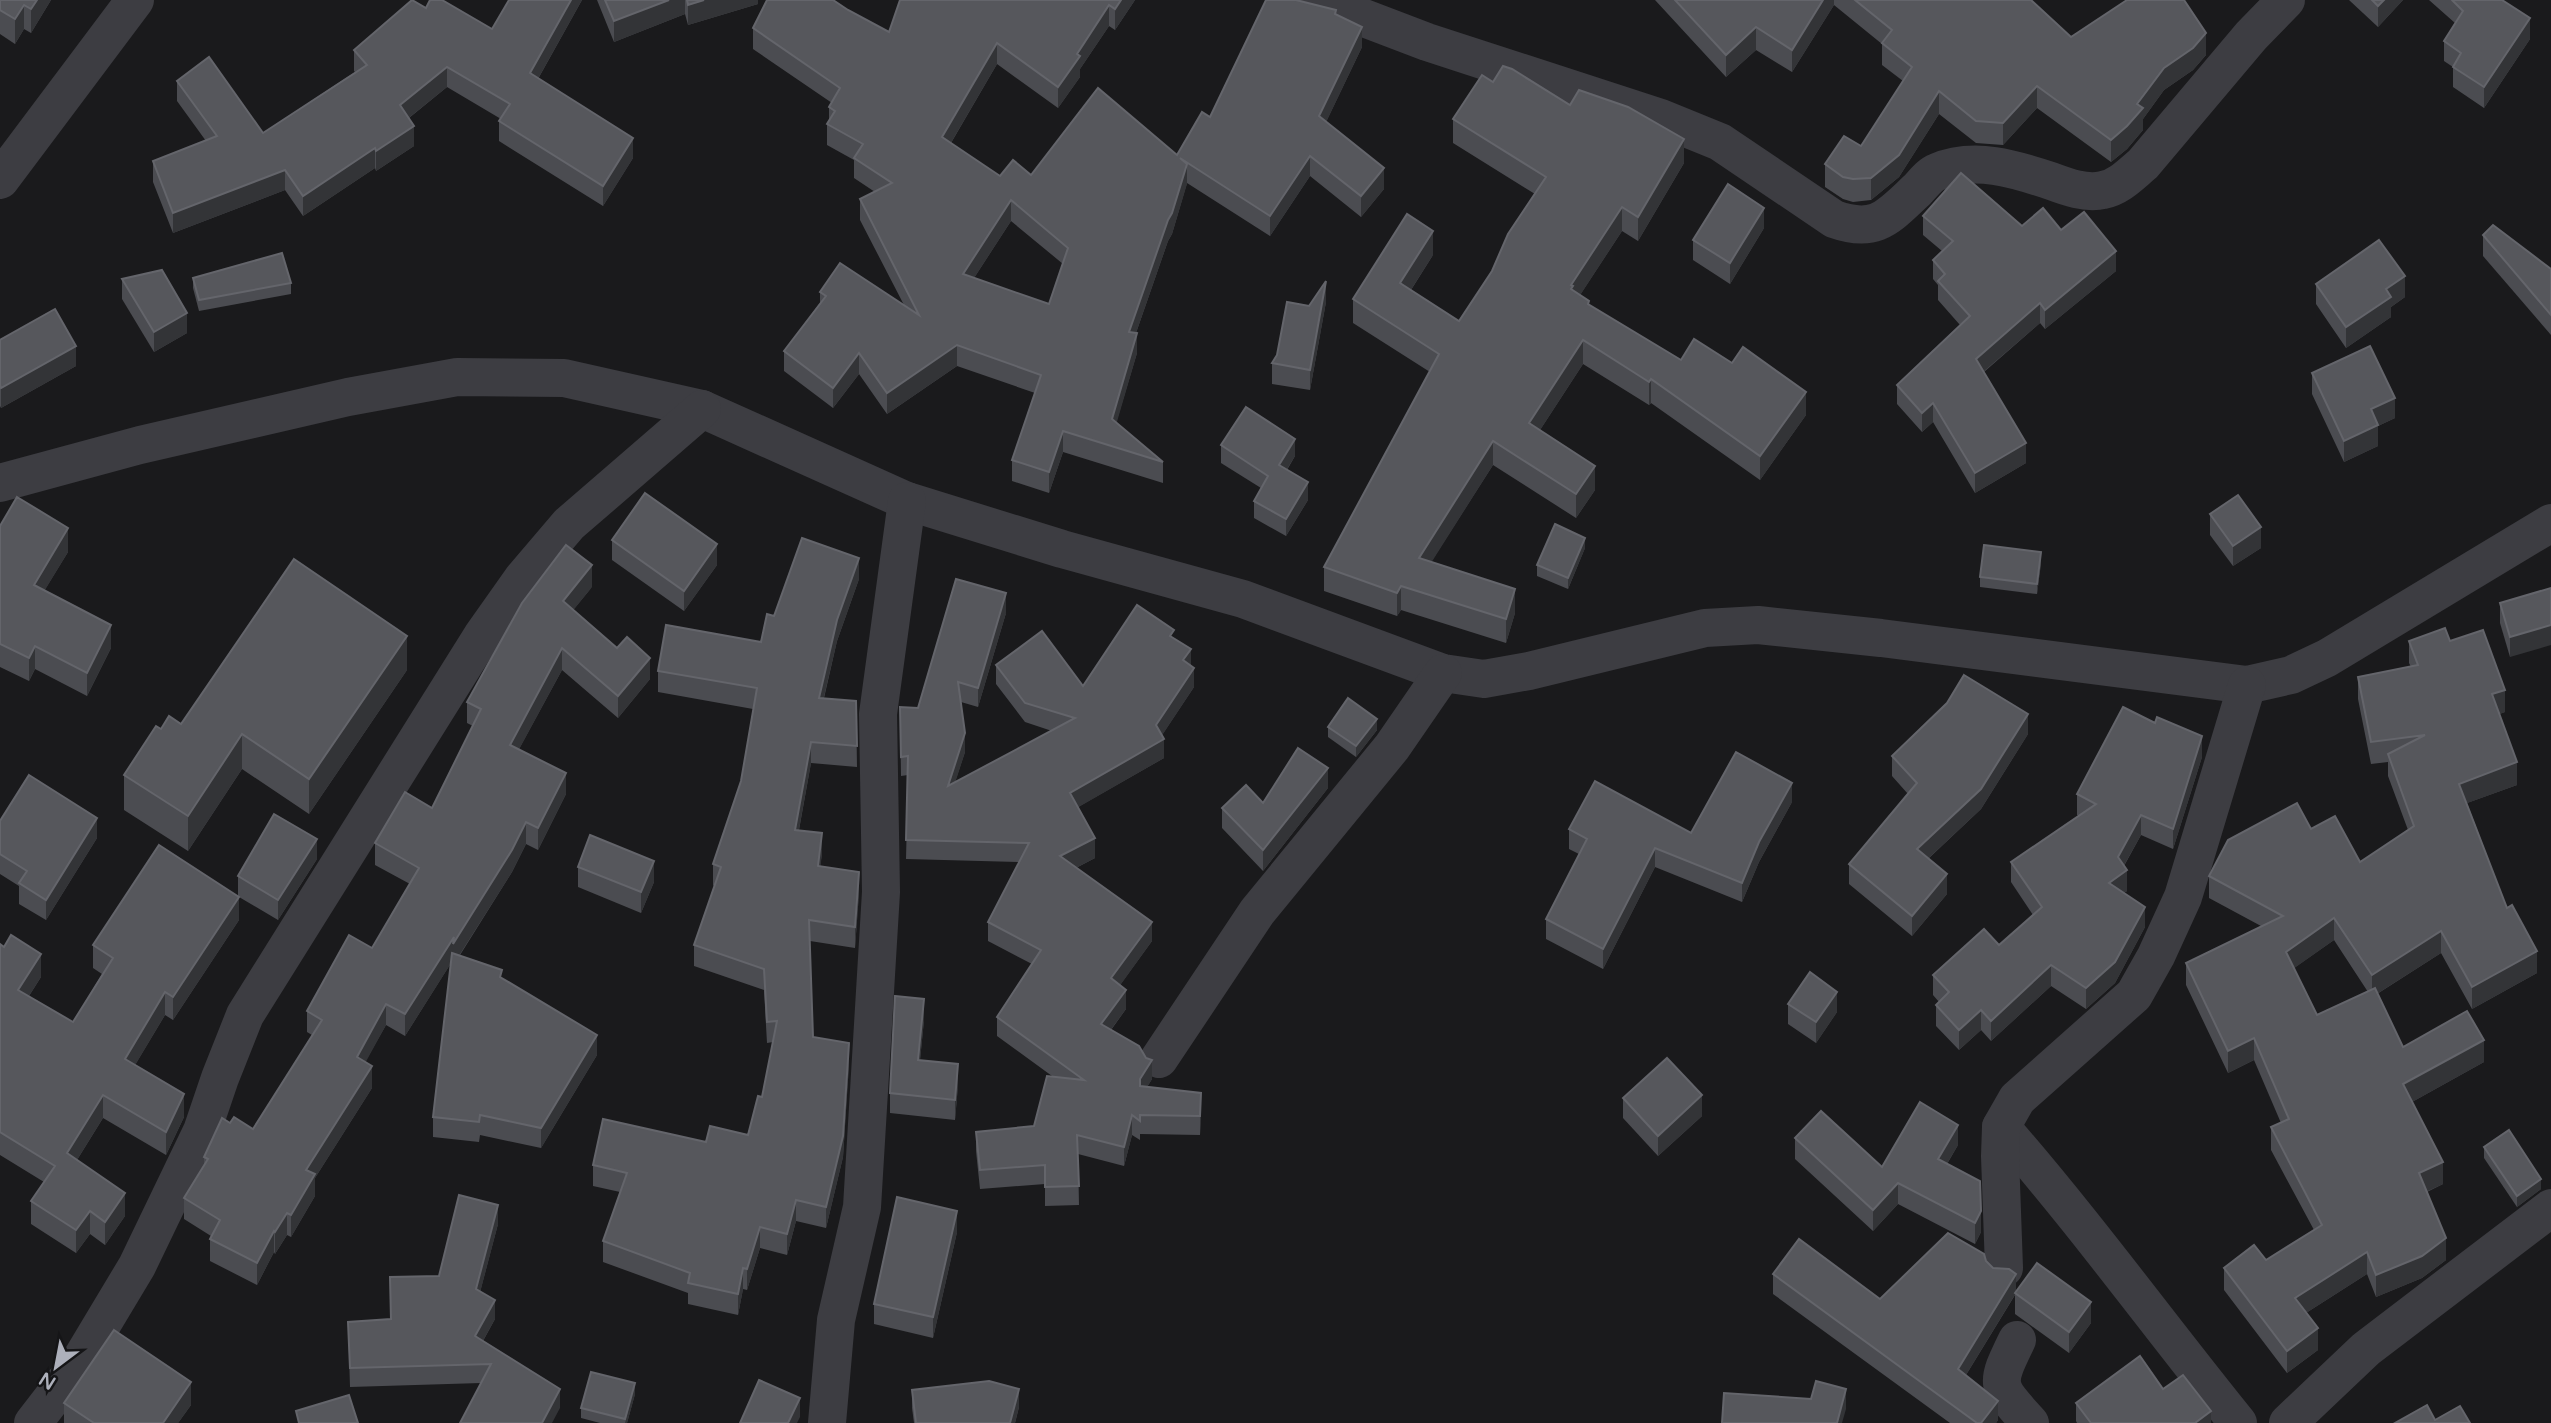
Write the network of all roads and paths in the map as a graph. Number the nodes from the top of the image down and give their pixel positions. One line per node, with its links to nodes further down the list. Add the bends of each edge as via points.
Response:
1 (135, 0): 5 (street)
2 (1303, 0): 4 (street)
3 (2286, 0): 4 (street, via 2124,181 2103,190 2075,189 2007,166 1961,165 1934,173 1893,213 1871,225 1834,219 1720,142 1635,109 1427,42)
4 (1349, 5)
5 (0, 180)
6 (702, 409): 7 (street, via 564,378 457,377 140,445); 8 (street); 17 (street, via 569,524 482,636 251,1005 202,1131 137,1266 77,1366)
7 (0, 483)
8 (907, 501): 10 (street, via 1243,599); 18 (street, via 878,714 881,892 862,1207 836,1320)
9 (2551, 523): 11 (street, via 2327,658 2291,675)
10 (1443, 673): 11 (street, via 1484,679 1705,628 1758,625); 12 (street, via 1392,747 1256,912)
11 (2247, 685): 13 (street, via 2182,897 2156,956 2134,995 2017,1099)
12 (1159, 1059)
13 (2001, 1126): 15 (street); 20 (street)
14 (2550, 1211): 21 (street, via 2366,1349)
15 (2004, 1268)
16 (2017, 1339): 19 (street, via 2001,1384)
17 (33, 1423)
18 (827, 1423)
19 (2030, 1423)
20 (2238, 1423)
21 (2288, 1423)

